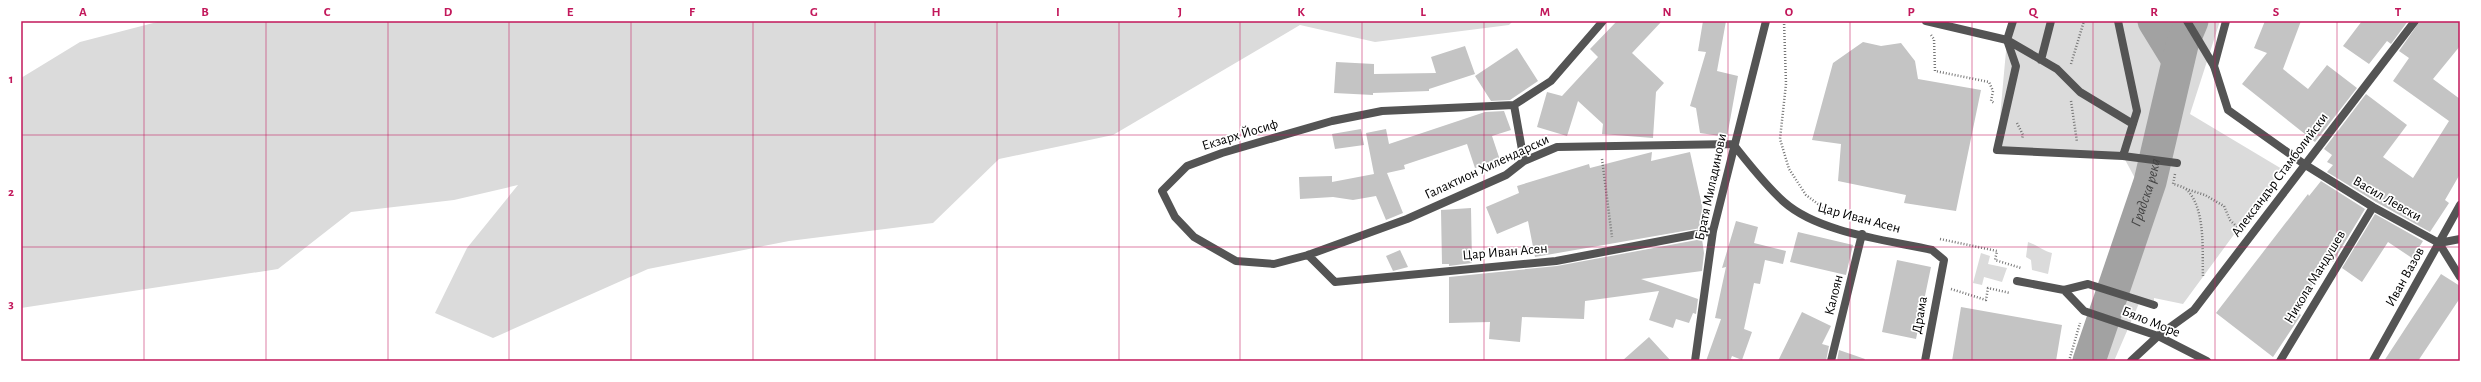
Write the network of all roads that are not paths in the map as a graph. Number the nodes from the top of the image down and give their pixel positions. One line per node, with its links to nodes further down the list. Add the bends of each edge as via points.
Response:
1 (1603, 21): 13 (street, Екзарх Йосиф, via 1551,81)
2 (1766, 21): 15 (street, Братя Миладинови)
3 (1926, 21): 10 (street)
4 (2013, 21): 10 (street)
5 (2051, 21): 11 (street)
6 (2118, 21): 14 (street, via 2137,112)
7 (2187, 21): 12 (street, Васил Левски)
8 (2226, 21): 12 (street)
9 (2415, 21): 19 (street, Александър Стамболийски)
10 (2007, 40): 11 (street); 16 (street, via 2016,66 1997,150)
11 (2041, 60): 14 (street, via 2057,69 2080,92)
12 (2214, 66): 19 (street, Васил Левски, via 2228,110)
13 (1514, 104): 17 (street); 26 (street, Екзарх Йосиф, via 1382,112 1332,121 1222,153 1187,166 1162,191 1175,217 1194,237 1236,261 1274,264)
14 (2133, 124): 16 (street)
15 (1734, 144): 17 (street, Галактион Хилендарски, via 1557,147); 22 (street, Братя Миладинови); 23 (street, Цар Иван Асен, via 1764,182 1785,203 1809,218)
16 (2123, 156): 18 (street)
17 (1524, 161): 26 (street, Галактион Хилендарски, via 1506,175 1407,219)
18 (2177, 164)
19 (2304, 164): 21 (street, Васил Левски); 32 (street, Александър Стамболийски, via 2194,310)
20 (2460, 205): 25 (street, Иван Вазов)
21 (2373, 207): 25 (street, Васил Левски); 38 (street, Никола Мандушев)
22 (1713, 231): 26 (street, Цар Иван Асен, via 1556,261 1335,282); 33 (street, Братя Миладинови)
23 (1862, 234): 27 (street, Цар Иван Асен, via 1932,250 1944,260); 34 (street, Калоян)
24 (2460, 240): 25 (street)
25 (2439, 243): 28 (street); 39 (street, Иван Вазов)
26 (1308, 255)
27 (1943, 274): 35 (street, Драма)
28 (2460, 277)
29 (2017, 281): 30 (street)
30 (2064, 290): 31 (street, via 2088,284); 32 (street, Бяло Море, via 2084,311)
31 (2154, 305)
32 (2158, 336): 36 (street, Александър Стамболийски); 37 (street, Бяло Море)
33 (1694, 361)
34 (1831, 361)
35 (1925, 361)
36 (2131, 361)
37 (2207, 361)
38 (2280, 361)
39 (2373, 361)

